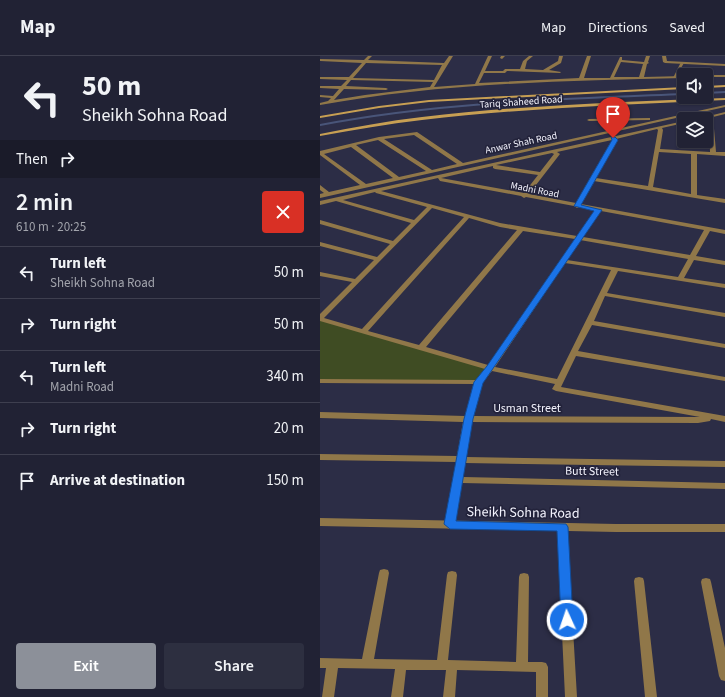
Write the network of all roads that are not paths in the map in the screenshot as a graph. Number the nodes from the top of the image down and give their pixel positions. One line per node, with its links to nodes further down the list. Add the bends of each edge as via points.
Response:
1 (370, 56): 13 (street)
2 (450, 56): 15 (street)
3 (484, 56): 4 (street)
4 (490, 56): 21 (street)
5 (531, 56): 20 (street, via 525,61)
6 (561, 56): 22 (street, via 560,62)
7 (589, 56): 32 (street)
8 (622, 56): 12 (street)
9 (648, 56): 16 (street)
10 (664, 56): 14 (street, via 666,62)
11 (320, 60): 13 (street)
12 (619, 61): 16 (street); 31 (street)
13 (365, 62): 15 (street); 29 (street)
14 (682, 63): 17 (street); 26 (lane)
15 (445, 64): 33 (street)
16 (647, 64): 28 (street)
17 (710, 65): 18 (street); 19 (street)
18 (725, 65)
19 (709, 68)
20 (522, 71): 21 (street); 22 (street)
21 (482, 72): 35 (street)
22 (545, 72): 23 (street)
23 (559, 72)
24 (713, 76): 25 (street)
25 (725, 76)
26 (674, 77): 28 (street)
27 (320, 78): 29 (street)
28 (641, 78): 31 (street)
29 (350, 79): 33 (street); 39 (street)
30 (503, 79): 34 (street)
31 (611, 79): 32 (street)
32 (581, 80): 34 (street)
33 (435, 81): 41 (street)
34 (534, 82): 35 (street)
35 (476, 85): 41 (street)
36 (725, 86): 38 (main road)
37 (320, 87): 39 (street)
38 (713, 87)
39 (341, 88): 42 (street); 44 (street)
40 (677, 88): 51 (main road, Tariq Shaheed Road, via 429,101)
41 (431, 89): 42 (street)
42 (413, 90): 46 (street)
43 (320, 96): 44 (street)
44 (334, 97): 46 (street)
45 (725, 99): 56 (main road, Tariq Shaheed Road, via 557,107 418,118)
46 (330, 102): 47 (street)
47 (320, 104)
48 (725, 106): 53 (street, Anwar Shah Road)
49 (725, 114): 50 (street)
50 (713, 116)
51 (320, 117)
52 (589, 120): 53 (street)
53 (662, 120): 67 (street, Anwar Shah Road)
54 (677, 124): 55 (street, Anwar Shah Road)
55 (658, 128): 58 (street, Anwar Shah Road); 61 (street)
56 (320, 135)
57 (379, 138): 59 (street); 68 (street, via 415,133); 70 (street)
58 (613, 138): 62 (street, Anwar Shah Road); 74 (street, via 615,140)
59 (352, 145): 64 (street); 72 (street)
60 (713, 148): 65 (street)
61 (658, 150): 63 (street); 77 (street)
62 (554, 152): 69 (street, Anwar Shah Road); 71 (street, via 557,154)
63 (694, 152): 65 (street); 82 (street)
64 (320, 153): 75 (street)
65 (713, 153): 66 (street)
66 (725, 154)
67 (483, 159): 68 (street, Anwar Shah Road); 69 (street)
68 (461, 164): 70 (street, Anwar Shah Road)
69 (491, 166): 71 (street); 73 (street, Anwar Shah Road)
70 (430, 171): 72 (street, Anwar Shah Road)
71 (541, 174): 81 (street)
72 (397, 178): 75 (street, Anwar Shah Road)
73 (438, 178): 78 (street, Anwar Shah Road); 81 (street, Madni Road)
74 (594, 179): 77 (street); 86 (street)
75 (365, 186): 79 (street, Anwar Shah Road)
76 (320, 187): 79 (street)
77 (650, 188): 82 (street)
78 (376, 191): 83 (street, Anwar Shah Road); 87 (street)
79 (328, 194): 80 (street, Anwar Shah Road)
80 (320, 196)
81 (524, 196): 86 (street, Madni Road)
82 (694, 196): 84 (street)
83 (337, 200): 85 (street, Anwar Shah Road); 91 (street)
84 (725, 201)
85 (320, 203)
86 (577, 206): 88 (street, Madni Road)
87 (430, 207): 89 (street); 91 (street)
88 (598, 210): 93 (street, Madni Road); 95 (street)
89 (468, 216): 92 (street); 111 (street)
90 (320, 222): 96 (street)
91 (414, 222): 96 (street)
92 (522, 229): 95 (street); 113 (street)
93 (708, 229): 94 (street, Madni Road); 98 (street)
94 (725, 232)
95 (578, 239): 98 (street); 100 (street)
96 (394, 243): 99 (street)
97 (320, 244): 99 (street)
98 (692, 258): 101 (street); 104 (street)
99 (378, 259): 105 (street)
100 (563, 262): 102 (street); 115 (street)
101 (725, 263)
102 (615, 270): 104 (street); 107 (street)
103 (320, 274): 105 (street)
104 (680, 279): 106 (street)
105 (357, 281): 109 (street)
106 (725, 286)
107 (603, 294): 108 (street); 110 (street)
108 (725, 315)
109 (320, 319): 111 (street)
110 (589, 322): 112 (street); 114 (street)
111 (364, 332): 113 (street)
112 (725, 346)
113 (421, 348): 115 (street)
114 (574, 353): 116 (street); 119 (street)
115 (490, 368): 118 (street); 119 (street)
116 (725, 379)
117 (320, 381): 118 (street)
118 (479, 382): 122 (street)
119 (559, 382): 121 (street, via 556,389)
120 (320, 415): 122 (street, Usman Street)
121 (708, 416): 122 (street, Usman Street, via 707,419 698,420); 123 (street)
122 (468, 419): 125 (street)
123 (725, 420)
124 (320, 457): 125 (street)
125 (461, 460): 126 (street); 127 (street)
126 (725, 464)
127 (458, 480): 128 (street, Butt Street); 130 (street)
128 (725, 486)
129 (320, 522): 130 (street, Sheikh Sohna Road)
130 (450, 524): 131 (street, Sheikh Sohna Road)
131 (562, 527): 132 (street, Sheikh Sohna Road); 149 (street)
132 (725, 528)
133 (384, 573): 140 (street)
134 (452, 575): 142 (street)
135 (524, 577): 143 (street)
136 (639, 581): 150 (street)
137 (706, 582): 144 (street)
138 (320, 663): 139 (street)
139 (332, 663): 140 (street); 145 (street)
140 (367, 664): 141 (street)
141 (401, 664): 142 (street); 146 (street)
142 (447, 665): 143 (street); 147 (street)
143 (522, 667): 148 (street, via 542,667)
144 (725, 676)
145 (328, 697)
146 (397, 697)
147 (449, 697)
148 (542, 697)
149 (571, 697)
150 (651, 697)

